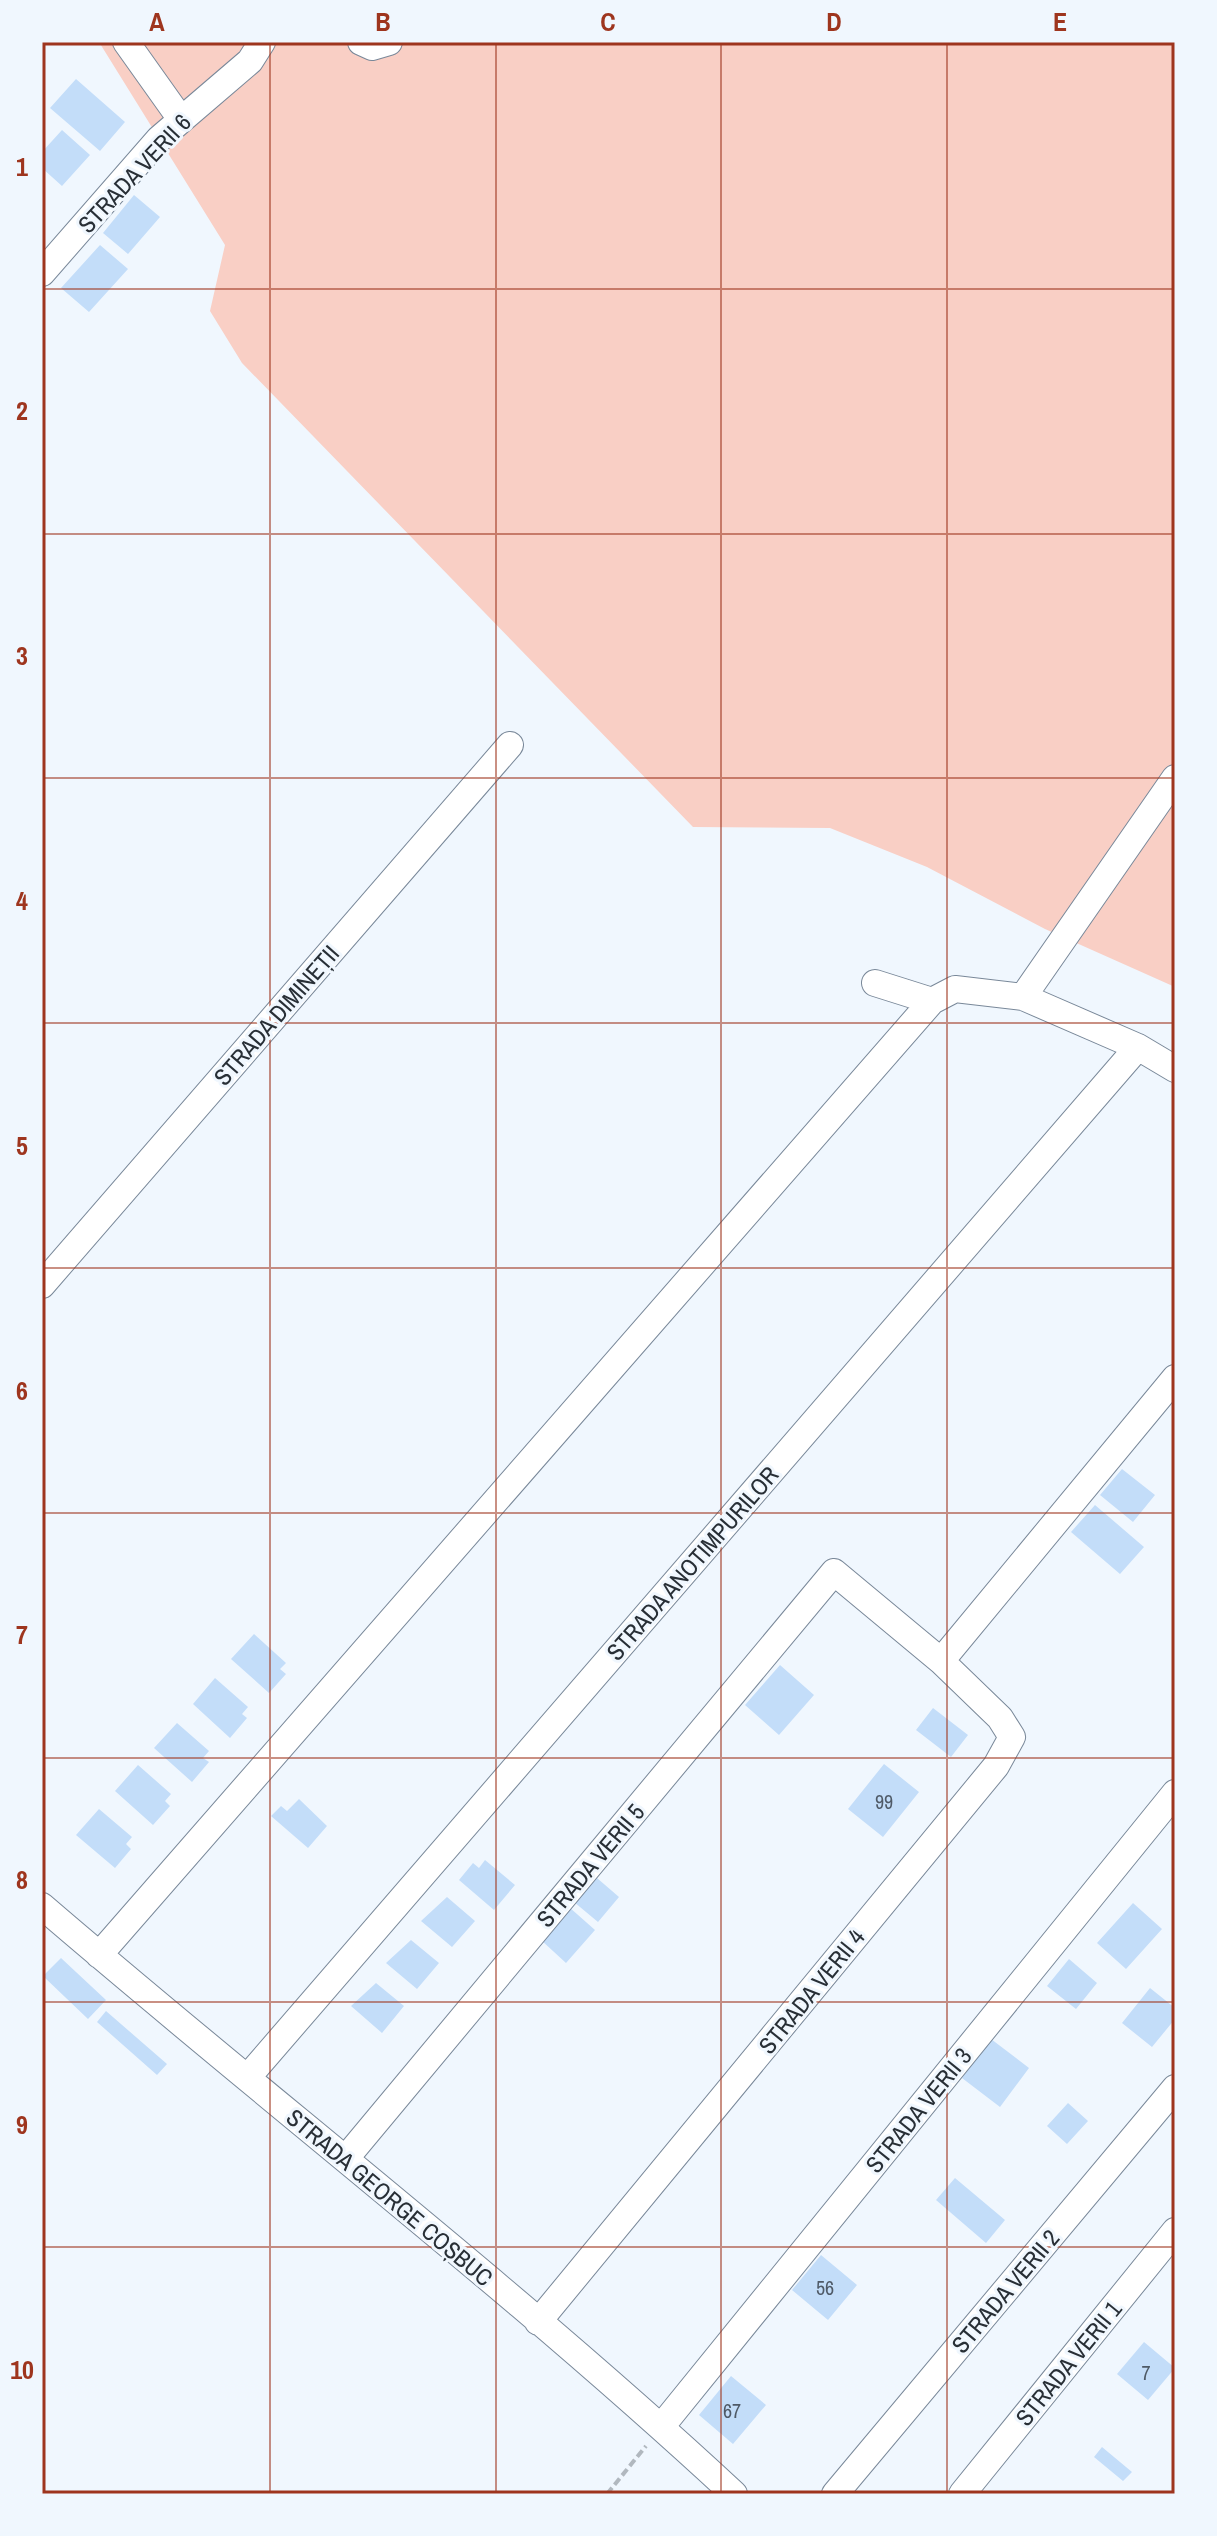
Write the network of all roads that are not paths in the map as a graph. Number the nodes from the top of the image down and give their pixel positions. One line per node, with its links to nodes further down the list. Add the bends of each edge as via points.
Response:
1 (126, 42): 5 (street)
2 (262, 42): 5 (street, STRADA VERII 6, via 222,87)
3 (361, 42): 4 (street, via 372,47)
4 (389, 42)
5 (180, 118): 6 (street, STRADA VERII 6)
6 (42, 273)
7 (510, 745): 14 (street, STRADA DIMINEȚII)
8 (1175, 778): 10 (street)
9 (875, 983): 11 (street)
10 (1023, 997): 11 (street, via 955,989); 12 (street)
11 (932, 1001): 20 (street)
12 (1138, 1047): 13 (street); 21 (street, STRADA ANOTIMPURILOR)
13 (1175, 1069)
14 (42, 1285)
15 (1175, 1378): 17 (street)
16 (834, 1572): 17 (street, STRADA VERII 4); 23 (street, STRADA VERII 5)
17 (941, 1661): 25 (street, STRADA VERII 4, via 1000,1718 1012,1737 996,1766)
18 (1175, 1793): 26 (street, STRADA VERII 3)
19 (42, 1906): 20 (street, STRADA GEORGE COȘBUC)
20 (99, 1955): 21 (street, STRADA GEORGE COȘBUC)
21 (247, 2078): 23 (street, STRADA GEORGE COȘBUC)
22 (1175, 2088): 28 (street, STRADA VERII 2)
23 (346, 2158): 25 (street, STRADA GEORGE COȘBUC)
24 (1175, 2231): 29 (street, STRADA VERII 1)
25 (538, 2322): 26 (street, STRADA GEORGE COȘBUC)
26 (661, 2427): 27 (street, STRADA GEORGE COȘBUC)
27 (734, 2494)
28 (835, 2494)
29 (962, 2494)

